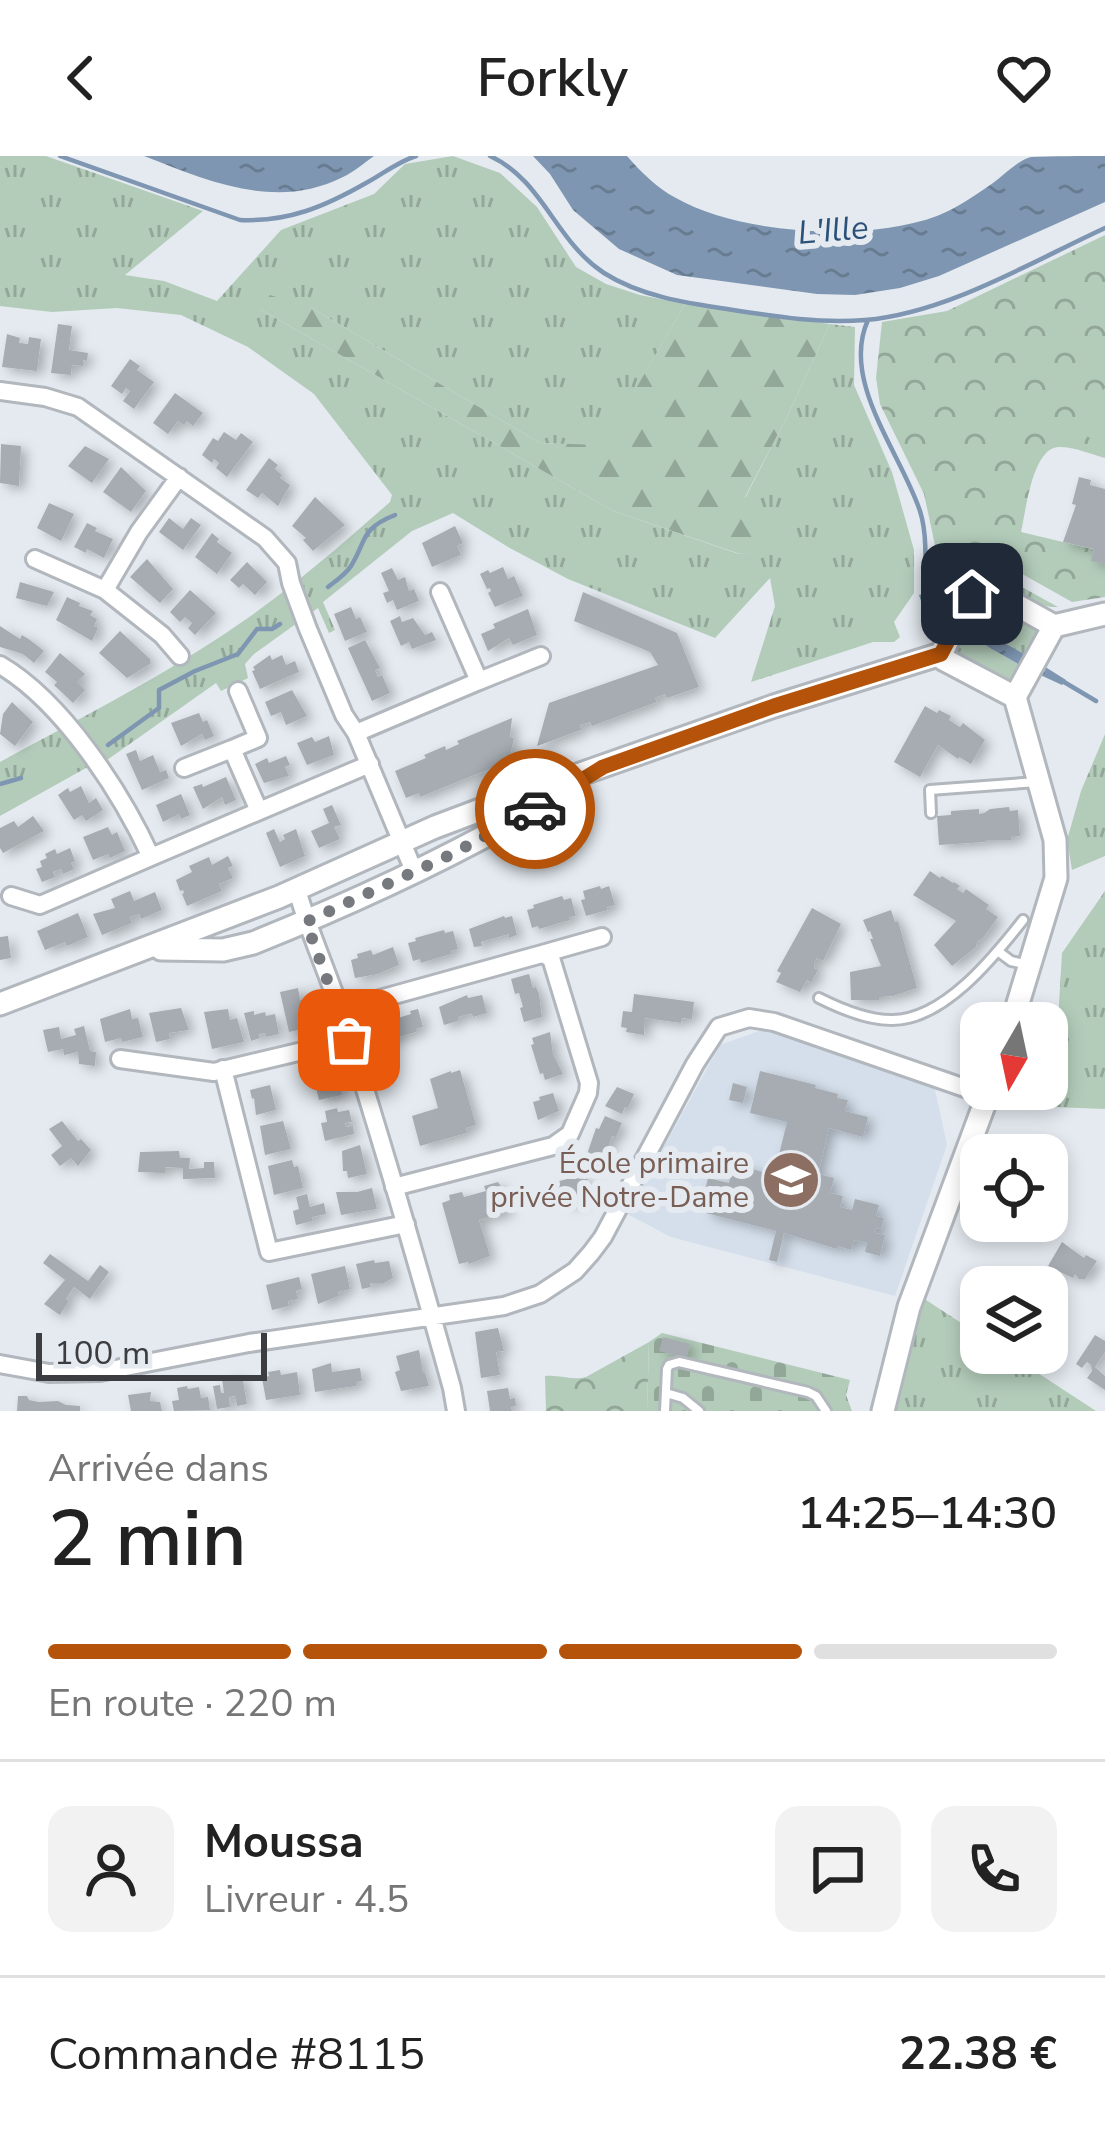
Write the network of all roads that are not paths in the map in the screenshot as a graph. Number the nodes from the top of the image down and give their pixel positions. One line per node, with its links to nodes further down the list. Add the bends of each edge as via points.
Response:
1 (0, 391): 2 (street, via 78,407)
2 (179, 477): 4 (street); 15 (street, via 287,562)
3 (34, 559): 4 (street)
4 (105, 590): 9 (street)
5 (440, 592): 12 (street)
6 (1105, 614): 7 (street)
7 (1049, 635): 8 (street, via 986,588 972,594); 13 (street)
8 (944, 647): 13 (street, via 944,659); 18 (street)
9 (180, 656)
10 (541, 656): 12 (street)
11 (0, 665): 24 (street, via 67,727)
12 (479, 681): 15 (street)
13 (1019, 690): 20 (street)
14 (238, 691): 16 (street, via 258,738)
15 (356, 733): 17 (street)
16 (232, 748): 19 (street); 21 (street)
17 (370, 764): 21 (street); 23 (street)
18 (603, 767): 23 (street); 25 (street)
19 (184, 768)
20 (1038, 782): 22 (lane, via 930,790); 34 (street, via 1055,840 1056,878)
21 (260, 811): 24 (street)
22 (932, 813)
23 (403, 841): 25 (street); 26 (street)
24 (152, 857): 27 (street, via 40,905)
25 (414, 871): 29 (street)
26 (297, 890): 29 (street); 31 (street)
27 (11, 896)
28 (1023, 920): 32 (lane)
29 (306, 922): 31 (street, via 223,950); 38 (street)
30 (602, 937): 33 (street)
31 (148, 950): 37 (street)
32 (998, 952): 34 (lane); 35 (lane, via 950,997 894,1021)
33 (542, 954): 38 (street); 44 (street, via 551,958 589,1084 570,1134 553,1146)
34 (1030, 965): 36 (street)
35 (819, 998)
36 (1019, 1002)
37 (0, 1004)
38 (340, 1010): 39 (street)
39 (349, 1040): 41 (street); 44 (street)
40 (120, 1059): 41 (street)
41 (223, 1070): 45 (street, via 269,1252)
42 (960, 1083): 46 (street, via 774,1022 749,1018 719,1028 603,1237 575,1271 504,1306)
43 (983, 1110): 53 (street, via 909,1307)
44 (394, 1187): 45 (street)
45 (406, 1224): 46 (street)
46 (432, 1316): 47 (street, via 100,1372); 49 (street)
47 (0, 1364)
48 (666, 1393): 50 (lane); 51 (lane); 52 (lane, via 668,1369 679,1362 808,1392)
49 (456, 1411)
50 (665, 1411)
51 (699, 1411)
52 (826, 1411)
53 (883, 1411)

